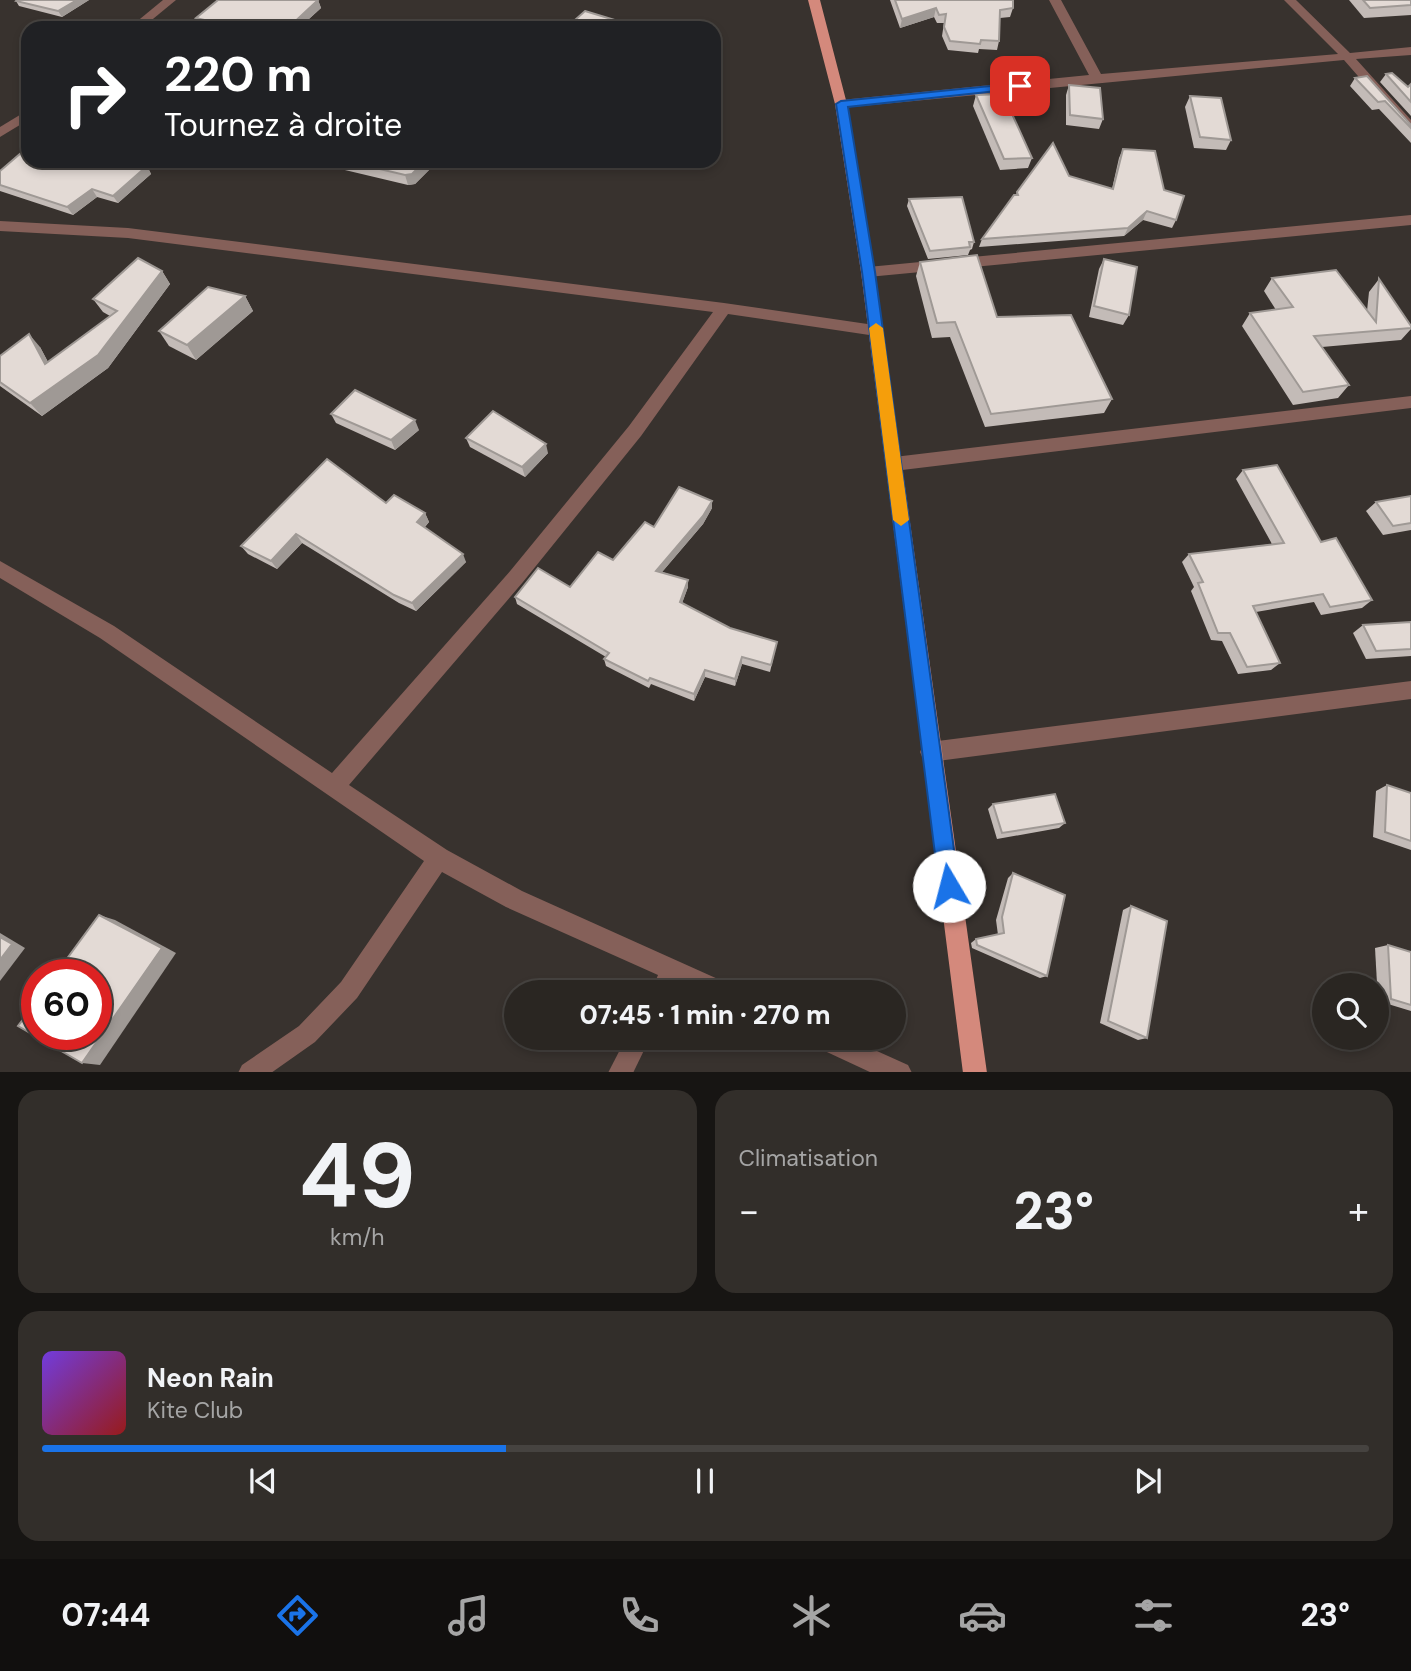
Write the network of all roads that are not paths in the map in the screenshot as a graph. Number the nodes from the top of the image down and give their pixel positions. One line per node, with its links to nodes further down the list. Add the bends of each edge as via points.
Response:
1 (170, 0): 5 (street)
2 (814, 0): 9 (main road)
3 (1055, 0): 8 (street)
4 (1290, 0): 7 (street)
5 (144, 21)
6 (1411, 51): 7 (street)
7 (1346, 55): 8 (street); 11 (street)
8 (1097, 78): 9 (street)
9 (841, 104): 15 (main road)
10 (21, 119): 12 (street)
11 (1411, 128)
12 (0, 133)
13 (1411, 220): 15 (street)
14 (0, 226): 16 (street, via 128,233)
15 (868, 272): 17 (main road)
16 (724, 307): 17 (street); 23 (street, via 635,431 517,576)
17 (876, 330): 19 (main road)
18 (1411, 402): 19 (street)
19 (894, 464): 22 (main road)
20 (0, 569): 23 (street, via 107,632)
21 (1411, 690): 22 (street)
22 (930, 752): 33 (main road)
23 (334, 786): 24 (street)
24 (439, 858): 25 (street, via 514,899); 30 (street, via 349,990 307,1034)
25 (673, 971): 26 (street); 27 (street)
26 (668, 980)
27 (694, 980)
28 (632, 1050): 31 (street)
29 (849, 1050): 32 (street)
30 (251, 1072)
31 (621, 1072)
32 (898, 1072)
33 (975, 1072)

